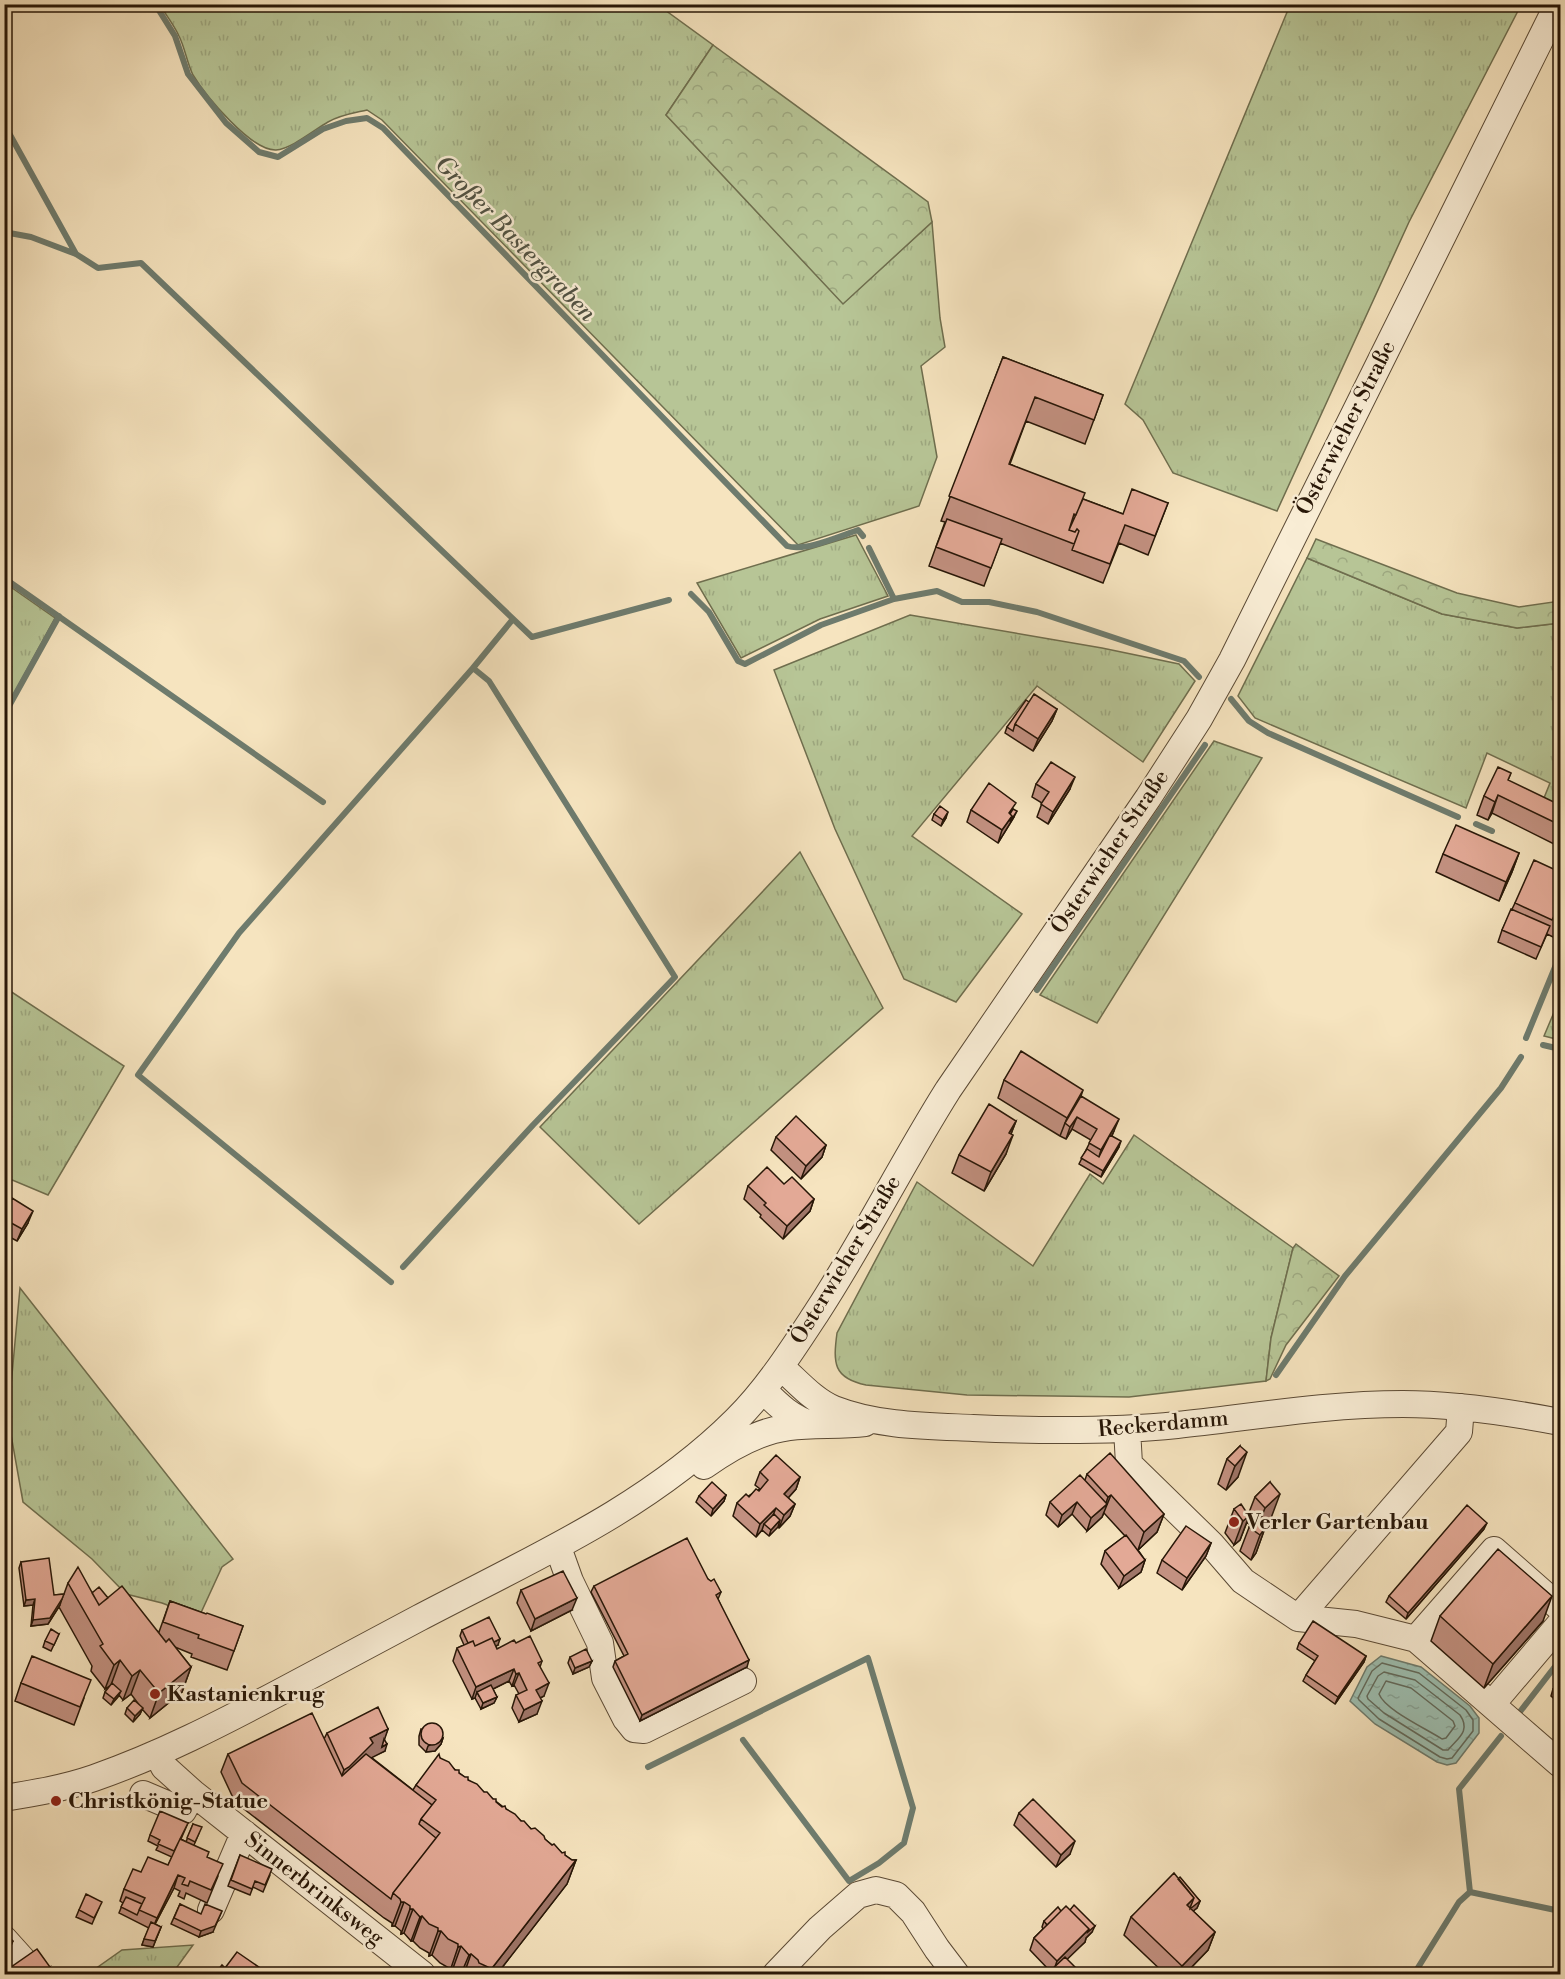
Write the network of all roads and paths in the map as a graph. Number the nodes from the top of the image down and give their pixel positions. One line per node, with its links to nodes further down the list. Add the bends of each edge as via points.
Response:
1 (1558, 4): 2 (street, Österwieher Straße, via 1434,233 1232,660 1199,719 948,1090 836,1283)
2 (782, 1366): 3 (street, Österwieher Straße); 5 (street, Reckerdamm, via 812,1395 833,1408)
3 (762, 1390): 7 (street, via 798,1420); 10 (street, Österwieher Straße, via 737,1420 655,1488)
4 (1461, 1407): 6 (street, Reckerdamm); 8 (street, Reckerdamm, via 1403,1404 1297,1410); 12 (street, via 1459,1432)
5 (882, 1421): 7 (street, Österwieher Straße); 8 (street, Reckerdamm, via 1065,1431)
6 (1560, 1422)
7 (817, 1426): 9 (street, Österwieher Straße, via 788,1427 751,1438 723,1452 610,1530)
8 (1127, 1429): 12 (street, via 1129,1464 1243,1581)
9 (560, 1553): 10 (street, Österwieher Straße); 15 (street, via 600,1643 606,1678 634,1729 644,1730)
10 (504, 1573): 17 (street, Österwieher Straße, via 209,1730)
11 (1560, 1608): 14 (street, via 1494,1550)
12 (1298, 1618): 14 (street, via 1356,1624)
13 (1560, 1624): 16 (street)
14 (1416, 1639): 16 (street)
15 (743, 1681)
16 (1492, 1704): 18 (street)
17 (157, 1753): 19 (street, Sinnerbrinksweg, via 164,1767); 21 (street, Österwieher Straße, via 95,1778)
18 (1560, 1764)
19 (193, 1793): 20 (street, via 183,1811); 22 (street, Sinnerbrinksweg)
20 (143, 1794)
21 (4, 1798)
22 (244, 1833): 23 (street); 26 (street, Sinnerbrinksweg)
23 (211, 1910)
24 (4, 1939): 25 (street)
25 (22, 1959)
26 (422, 1974)
27 (776, 1974): 28 (street, via 858,1895 876,1890 896,1895 914,1912)
28 (956, 1974)

